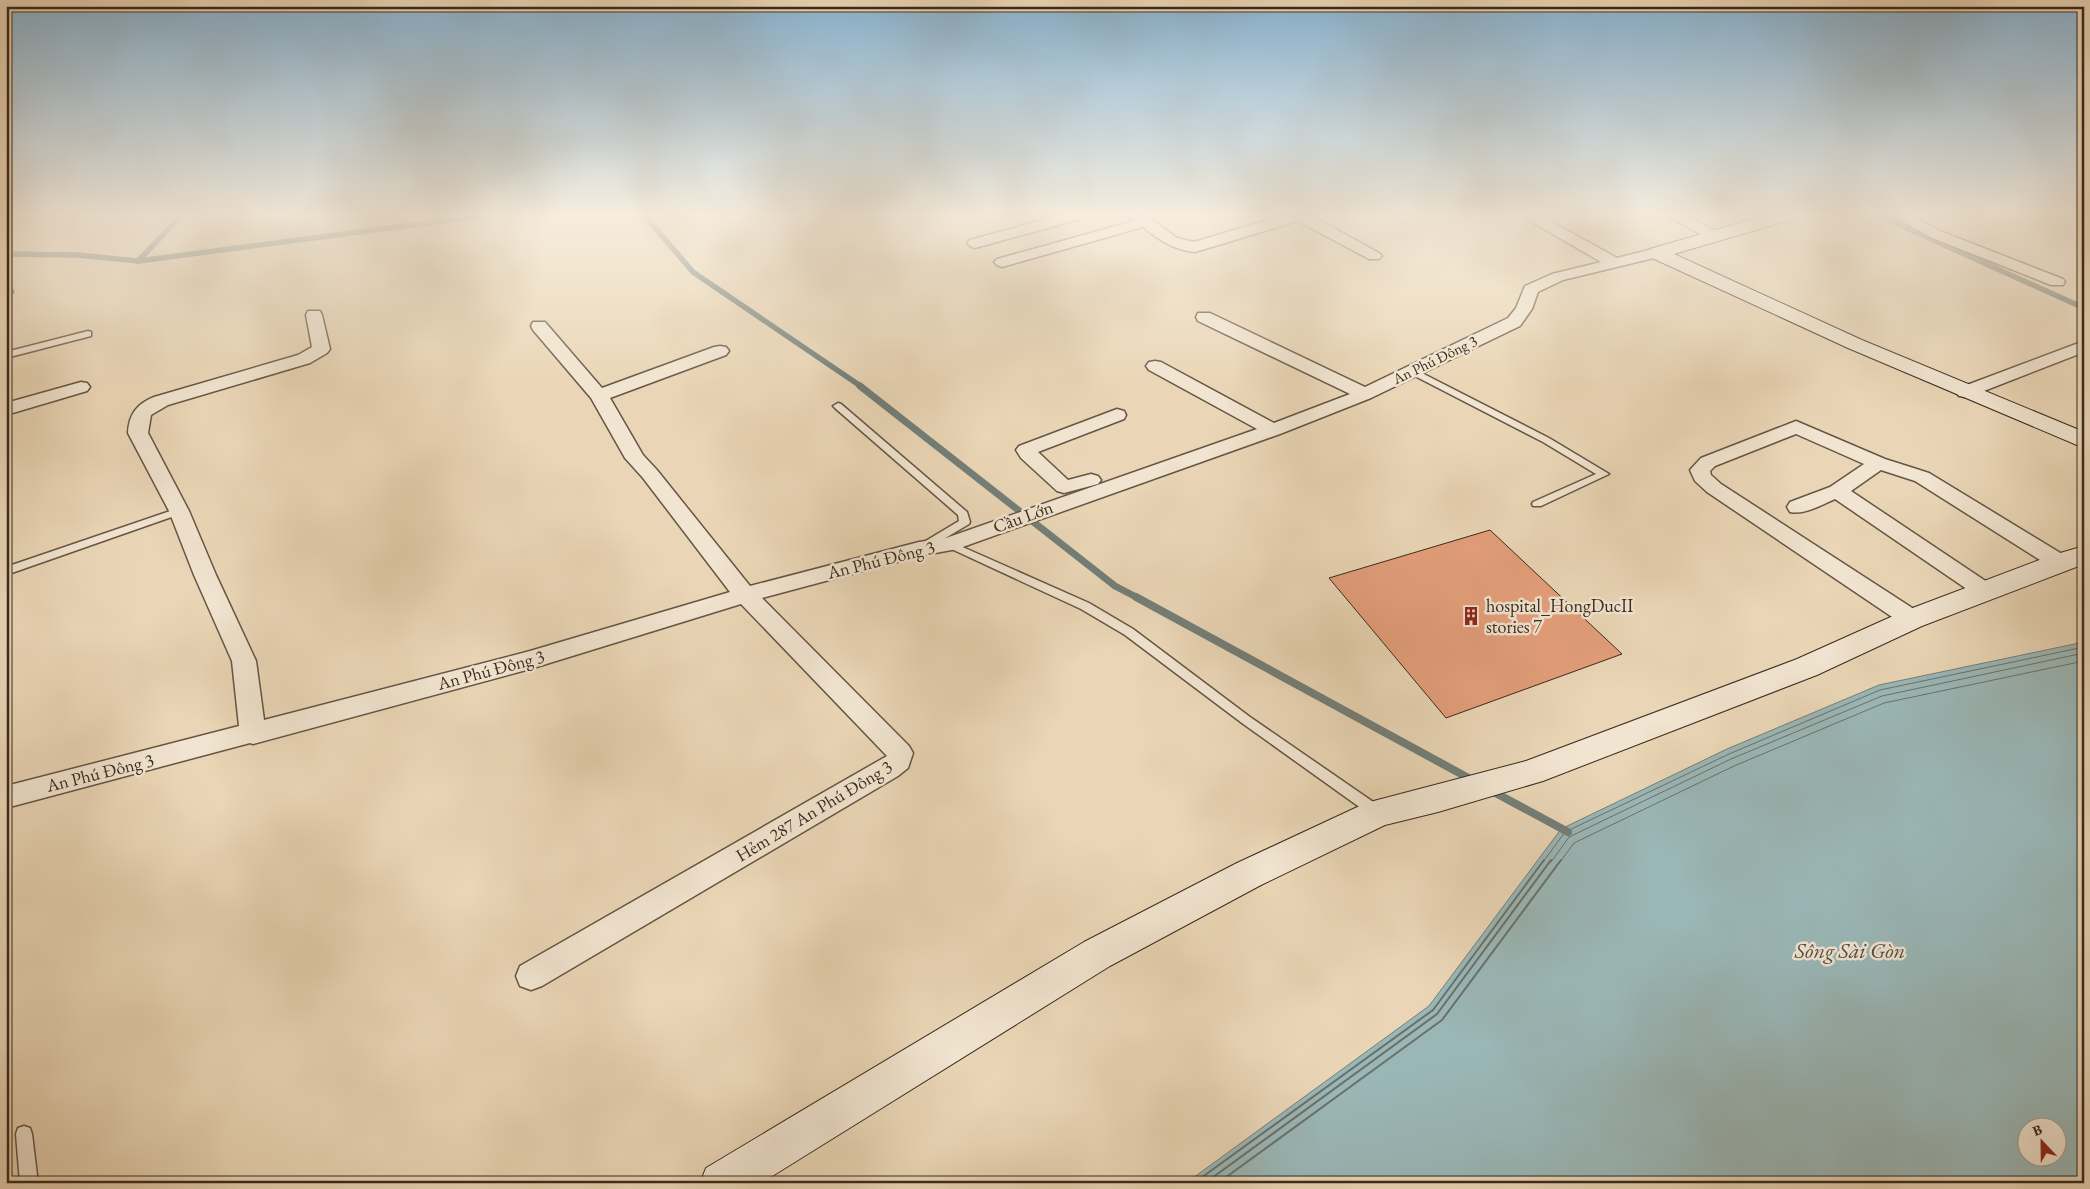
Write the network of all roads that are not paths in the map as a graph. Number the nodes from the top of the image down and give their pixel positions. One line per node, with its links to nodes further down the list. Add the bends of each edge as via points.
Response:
1 (1578, 271): 13 (street, An Phú Đông 3, via 1531,288 1524,309 1514,322)
2 (1697, 271): 15 (street)
3 (2030, 271): 4 (street)
4 (2057, 282)
5 (314, 315): 29 (street, via 321,349 316,354 161,401 142,412 138,419 138,433)
6 (1204, 317): 16 (street)
7 (539, 326): 17 (street)
8 (88, 334): 11 (lane)
9 (2084, 346): 15 (street)
10 (720, 351): 17 (street)
11 (6, 356)
12 (1155, 366): 21 (street)
13 (1412, 371): 16 (street, An Phú Đông 3); 27 (lane, via 1546,440 1604,474)
14 (81, 387): 19 (street)
15 (1965, 392): 22 (street)
16 (1365, 394): 21 (street, An Phú Đông 3)
17 (599, 396): 36 (street, via 635,458)
18 (838, 406): 32 (lane, via 963,514 965,522)
19 (6, 409)
20 (1118, 415): 24 (street, via 1026,450 1064,487 1116,473)
21 (1273, 430): 24 (street, An Phú Đông 3)
22 (2084, 441)
23 (1878, 463): 25 (street); 33 (street, via 1922,477); 37 (street, via 1796,427 1708,462 1700,470 1702,477 1714,488)
24 (1149, 474): 26 (street, An Phú Đông 3)
25 (1838, 491): 28 (street); 35 (street)
26 (1071, 500): 30 (street, Cầu Lớn)
27 (1537, 504)
28 (1797, 507)
29 (179, 511): 34 (lane); 38 (street, via 204,575 244,661)
30 (974, 535): 31 (street, An Phú Đông 3)
31 (948, 544): 32 (street, An Phú Đông 3); 40 (lane, via 1084,606 1129,632)
32 (919, 549): 36 (street, An Phú Đông 3)
33 (2071, 559): 35 (street)
34 (6, 571)
35 (1985, 591): 37 (street)
36 (745, 595): 38 (street, An Phú Đông 3, via 530,660); 41 (street, Hẻm 287 An Phú Đông 3, via 900,753 899,760 882,773)
37 (1912, 619): 40 (street, via 1806,667 1532,772)
38 (252, 734): 39 (street, An Phú Đông 3)
39 (6, 797)
40 (1378, 813): 44 (street, via 1249,874 1098,954)
41 (532, 976)
42 (24, 1134): 43 (lane)
43 (29, 1183)
44 (721, 1183)

